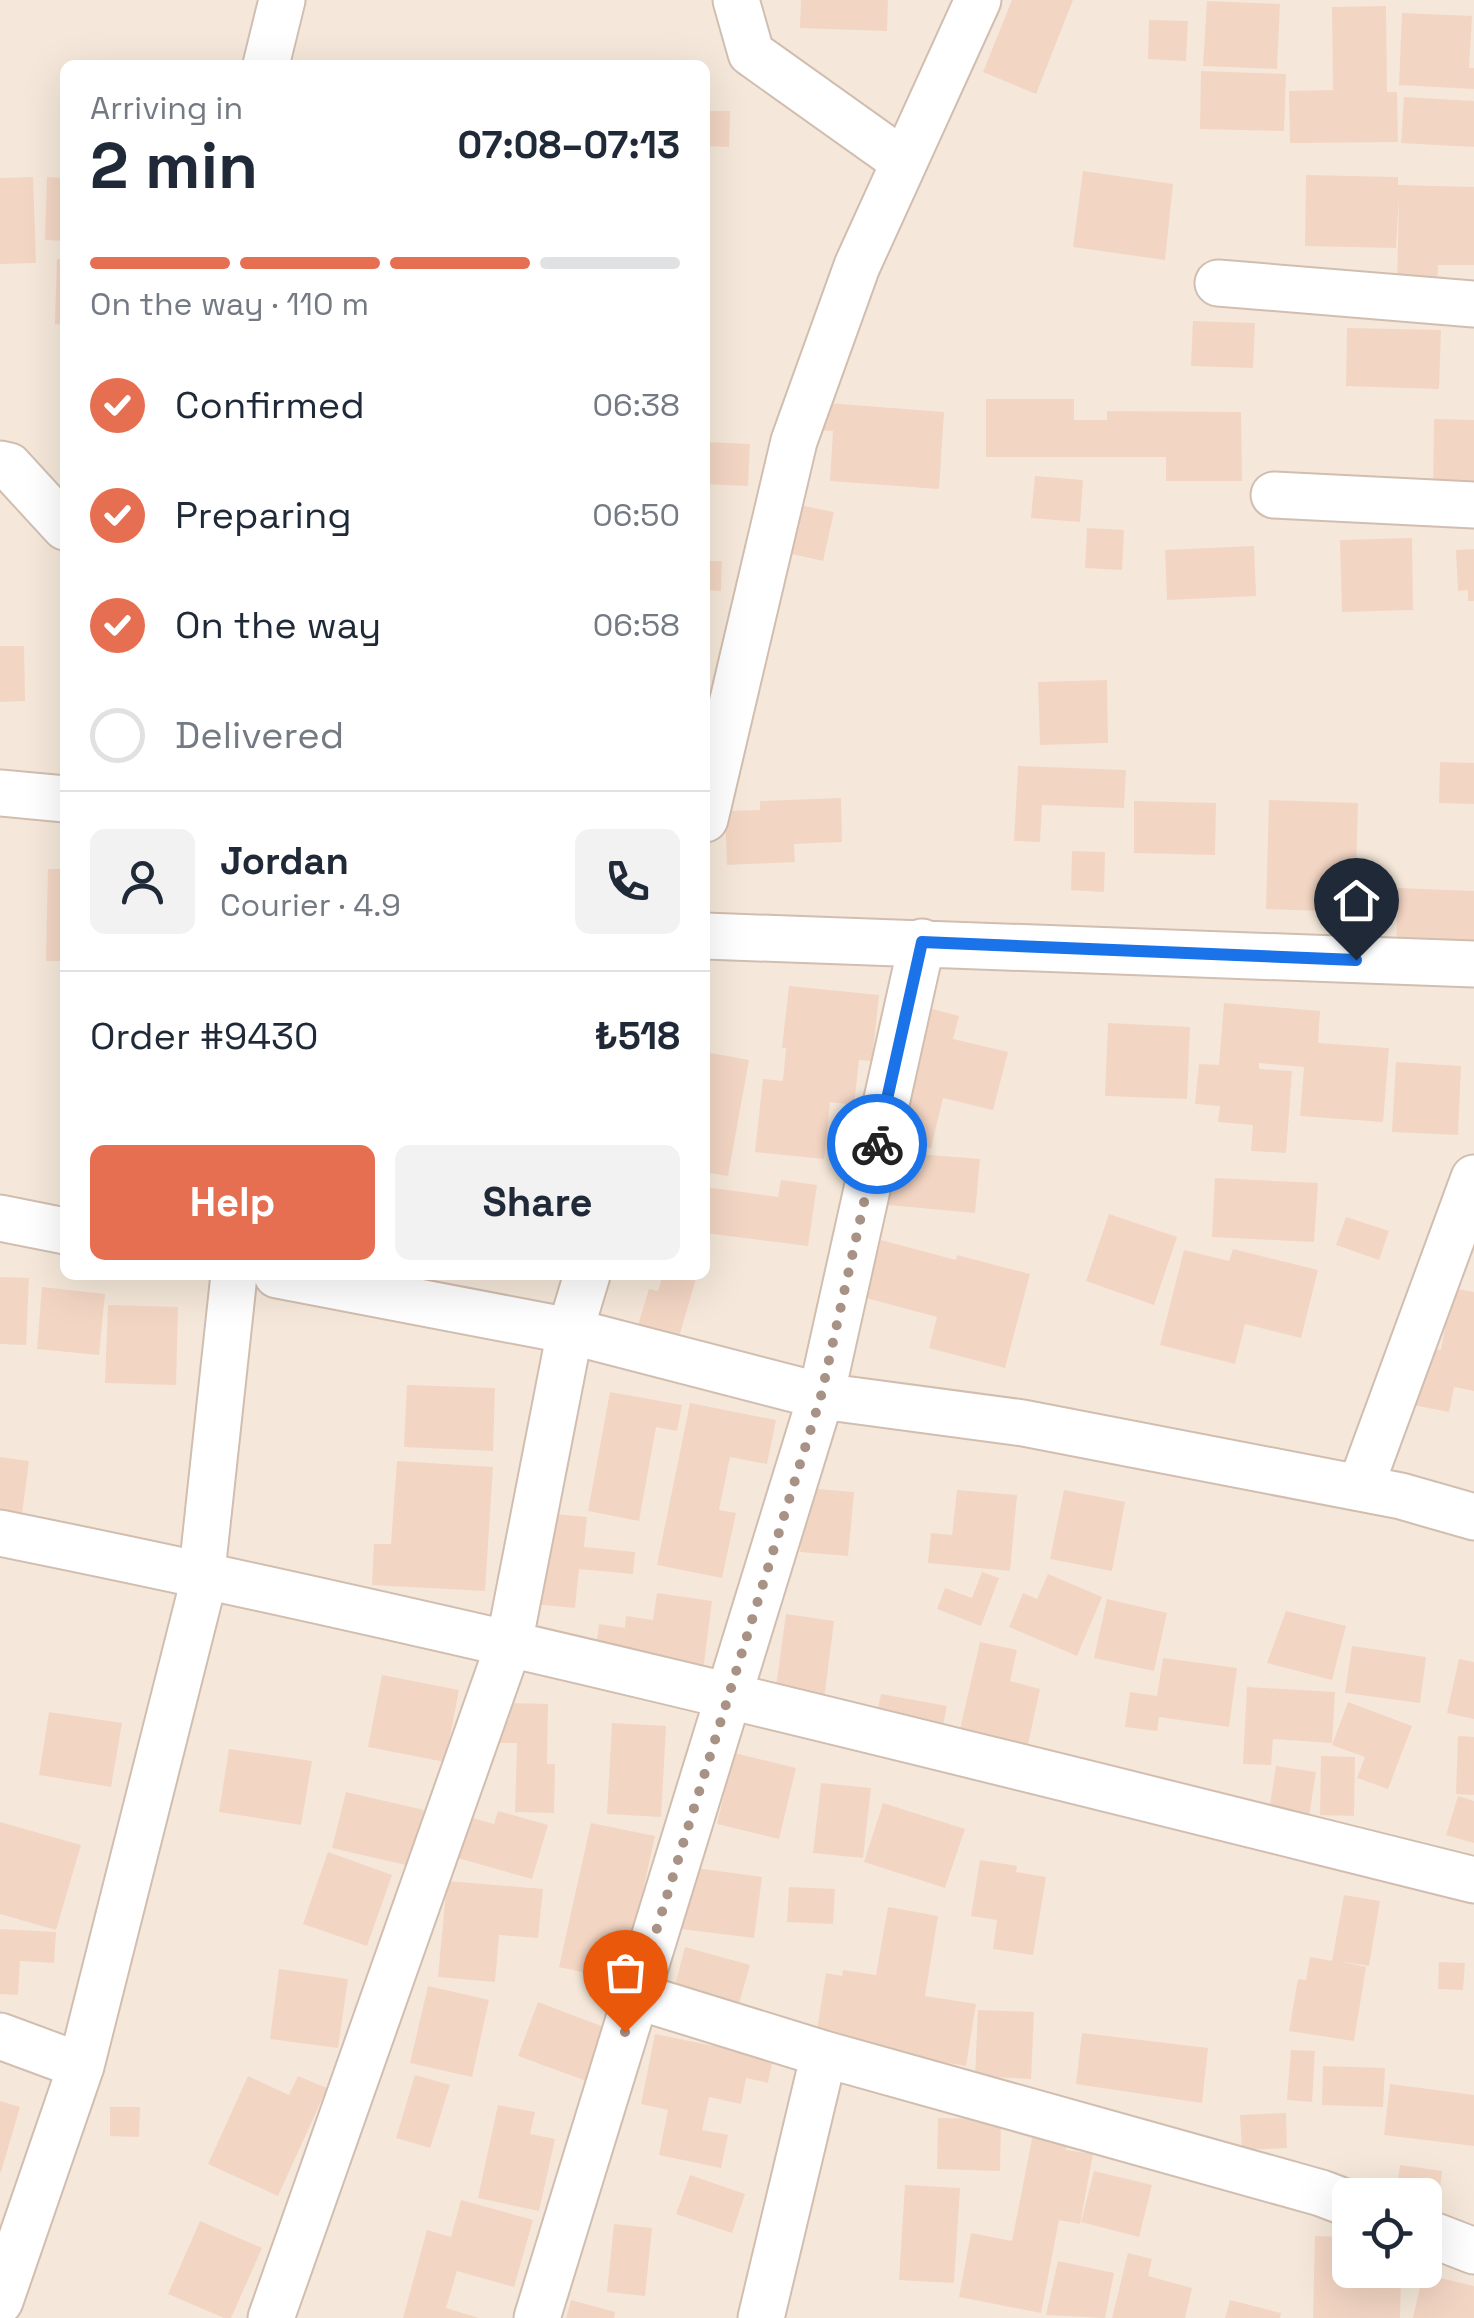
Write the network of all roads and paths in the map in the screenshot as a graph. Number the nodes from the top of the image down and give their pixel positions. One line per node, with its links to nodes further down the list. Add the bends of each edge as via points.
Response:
1 (282, 0): 4 (street)
2 (736, 0): 5 (street, via 751,53)
3 (978, 0): 5 (street)
4 (267, 60)
5 (904, 162): 13 (street, via 857,266 794,442)
6 (1218, 283): 7 (street)
7 (1474, 304)
8 (0, 464): 11 (street)
9 (1274, 495): 10 (street)
10 (1474, 505)
11 (60, 522)
12 (0, 793): 14 (street)
13 (710, 798)
14 (60, 799)
15 (710, 936): 16 (street)
16 (922, 942): 17 (street); 25 (street)
17 (1474, 964)
18 (1474, 1178): 26 (street)
19 (0, 1218): 20 (street)
20 (60, 1230)
21 (233, 1280): 29 (street)
22 (302, 1280): 24 (street)
23 (585, 1280): 24 (street)
24 (570, 1331): 25 (street); 30 (street)
25 (821, 1396): 26 (street, via 1023,1423); 31 (street)
26 (1360, 1488): 27 (street)
27 (1474, 1517)
28 (0, 1533): 29 (street)
29 (202, 1574): 30 (street); 36 (street)
30 (509, 1644): 31 (street); 41 (street)
31 (730, 1694): 32 (street); 33 (street)
32 (1474, 1880)
33 (636, 1996): 35 (street); 42 (street)
34 (0, 2036): 36 (street)
35 (824, 2054): 37 (street); 43 (street)
36 (81, 2066): 40 (street)
37 (1332, 2198)
38 (1442, 2239): 39 (street)
39 (1474, 2251)
40 (0, 2301)
41 (271, 2318)
42 (538, 2318)
43 (761, 2318)

